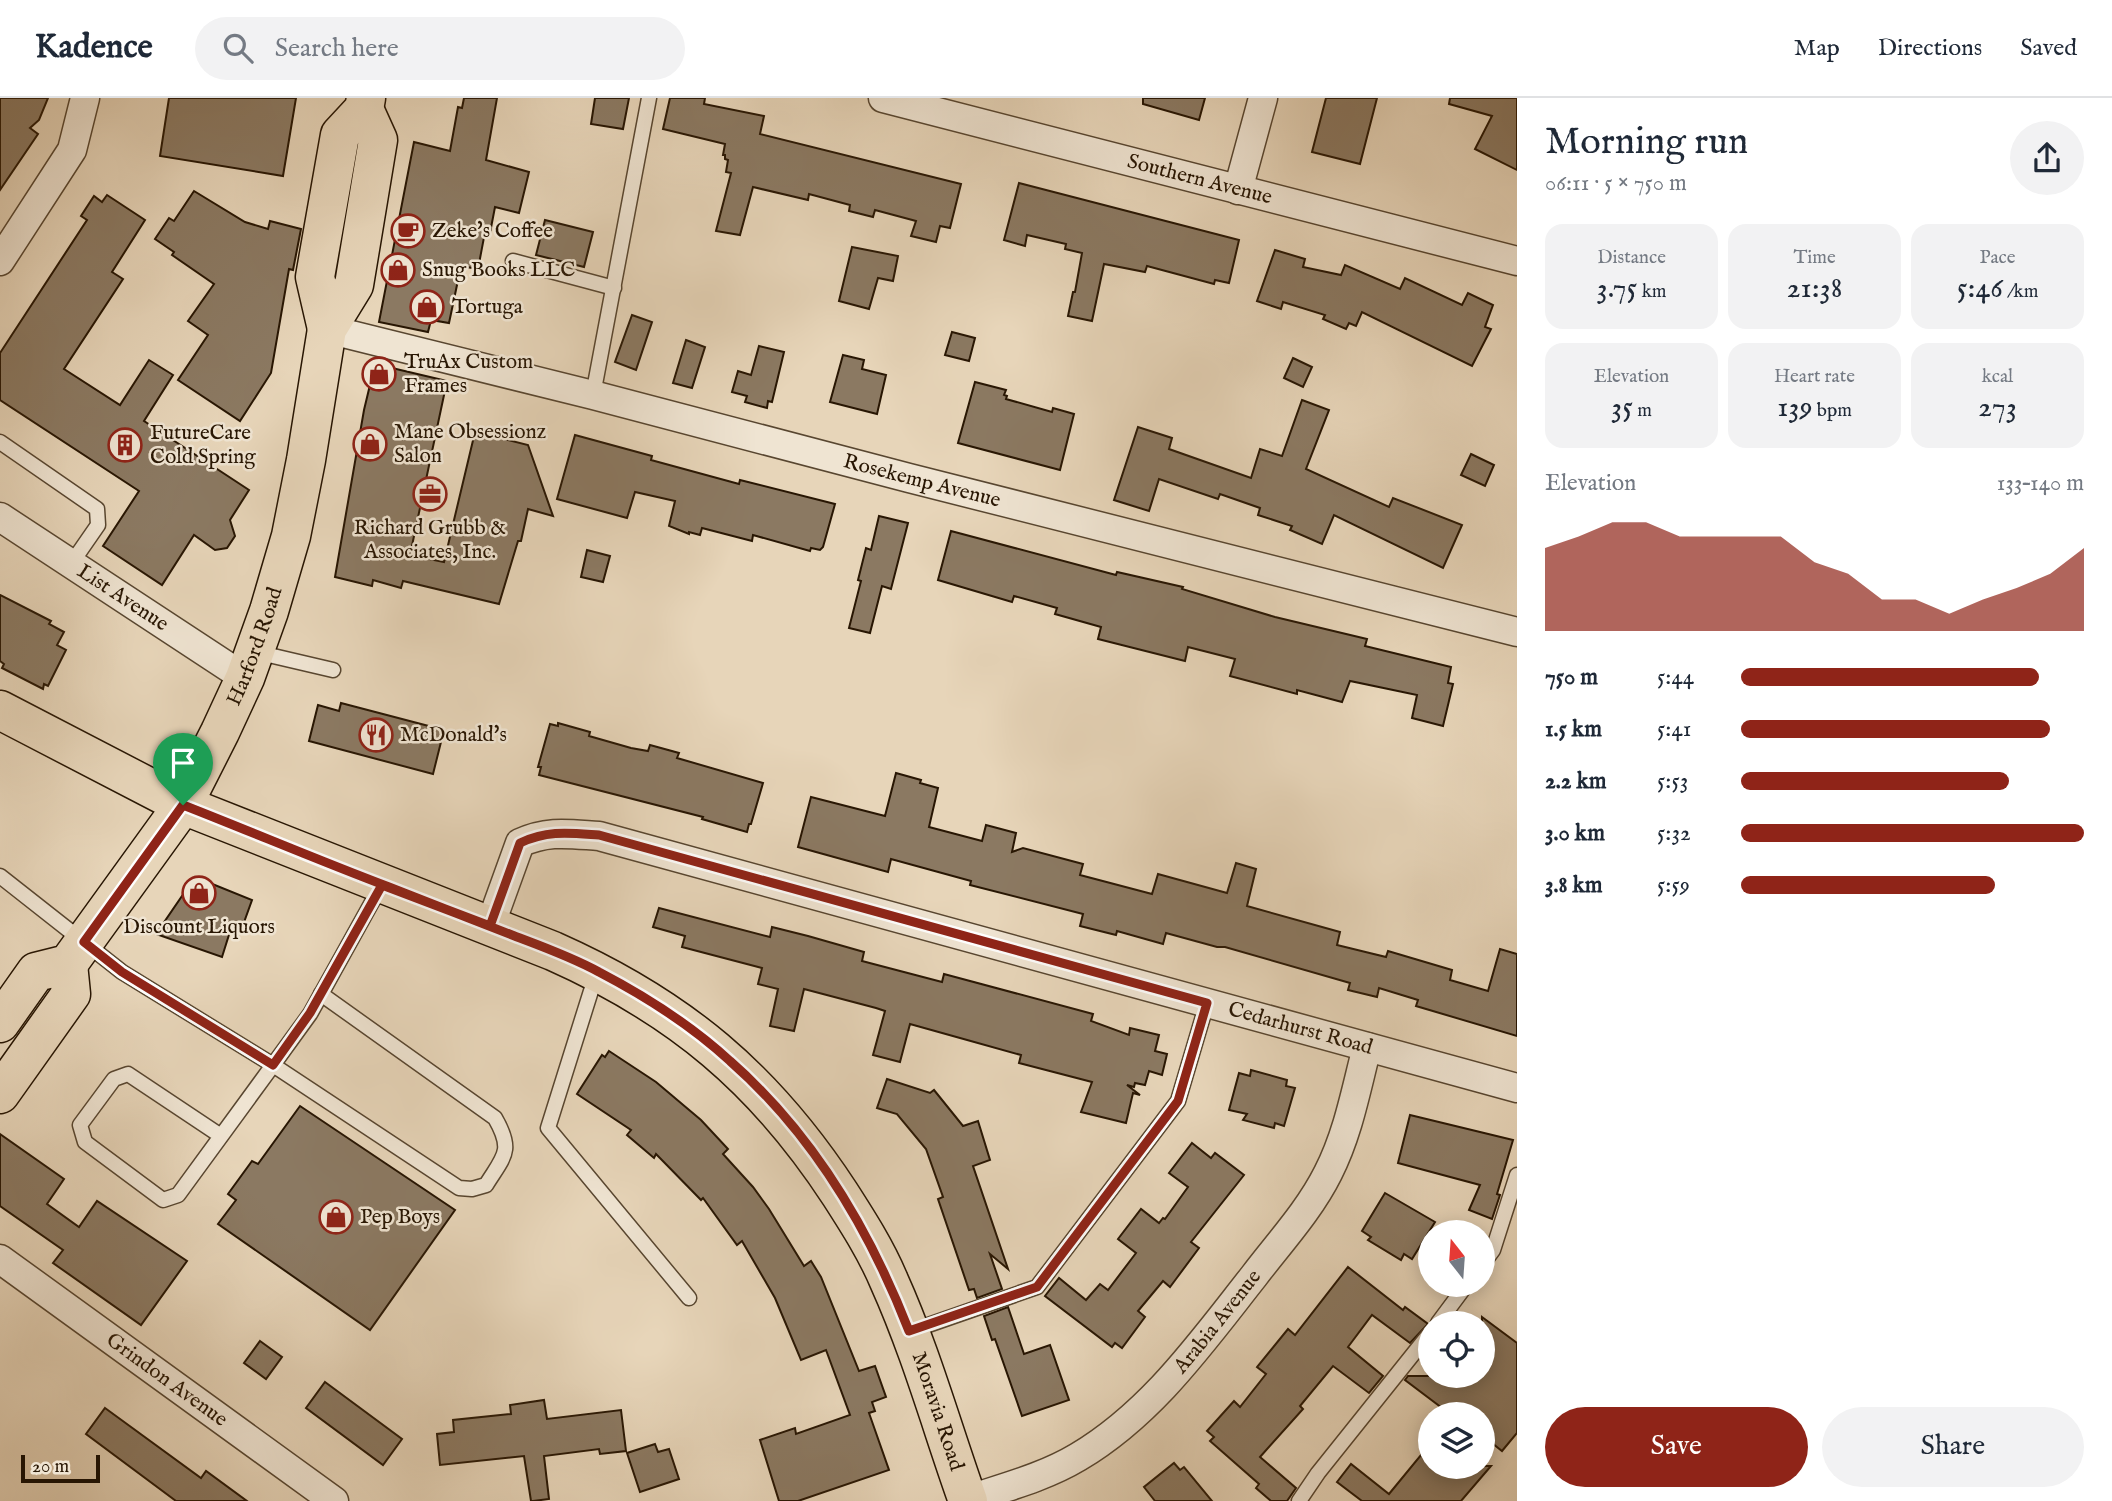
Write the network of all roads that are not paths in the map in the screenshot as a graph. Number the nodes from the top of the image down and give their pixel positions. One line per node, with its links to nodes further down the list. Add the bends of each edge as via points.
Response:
1 (85, 98): 7 (street, via 72,150)
2 (649, 98): 10 (lane)
3 (883, 98): 6 (street, Southern Avenue)
4 (1263, 98): 6 (street)
5 (365, 104): 11 (main road, Harford Road, via 378,140 354,285)
6 (1238, 190): 9 (street, Southern Avenue)
7 (0, 261)
8 (513, 261): 10 (lane)
9 (1517, 261)
10 (614, 288): 12 (lane)
11 (327, 330): 12 (street, Rosekemp Avenue); 17 (main road, Harford Road, via 291,536)
12 (593, 395): 16 (street, Rosekemp Avenue)
13 (0, 442): 15 (lane, via 97,509 98,525)
14 (0, 517): 15 (street, List Avenue)
15 (71, 564): 17 (street, List Avenue)
16 (1517, 632)
17 (250, 665): 18 (lane); 20 (main road, Harford Road)
18 (333, 670)
19 (1, 712): 20 (main road, Moravia Road)
20 (183, 805): 22 (main road, Moravia Road); 24 (main road, Harford Road)
21 (0, 876): 24 (lane)
22 (382, 885): 23 (main road, Moravia Road); 26 (lane)
23 (490, 926): 25 (main road, Moravia Road); 27 (street, Cedarhurst Road, via 520,843 539,834 599,835)
24 (76, 953): 28 (main road, via 36,972); 30 (lane, via 122,972); 32 (main road, via 71,994)
25 (597, 971): 37 (lane, via 548,1128); 38 (main road, Moravia Road, via 637,993 731,1061 806,1144 866,1235)
26 (321, 995): 30 (lane); 30 (lane, via 495,1118 505,1135 507,1152 486,1185 459,1188)
27 (1207, 1003): 29 (street, Cedarhurst Road); 38 (lane, via 1178,1101 1037,1287)
28 (0, 1023)
29 (1367, 1047): 31 (street, Cedarhurst Road); 41 (street, Arabia Avenue, via 1345,1134 1328,1173 1306,1210 1172,1378 1144,1409 1077,1458)
30 (273, 1065): 33 (lane)
31 (1517, 1088)
32 (0, 1094)
33 (221, 1136): 33 (lane, via 178,1195 163,1200 85,1142 80,1125 114,1079 128,1074)
34 (1517, 1175): 35 (lane)
35 (1495, 1244)
36 (0, 1259): 40 (street, Grindon Avenue)
37 (690, 1298)
38 (909, 1331): 41 (main road, Moravia Road)
39 (1418, 1348): 42 (lane)
40 (334, 1501)
41 (966, 1501)
42 (1299, 1501)

